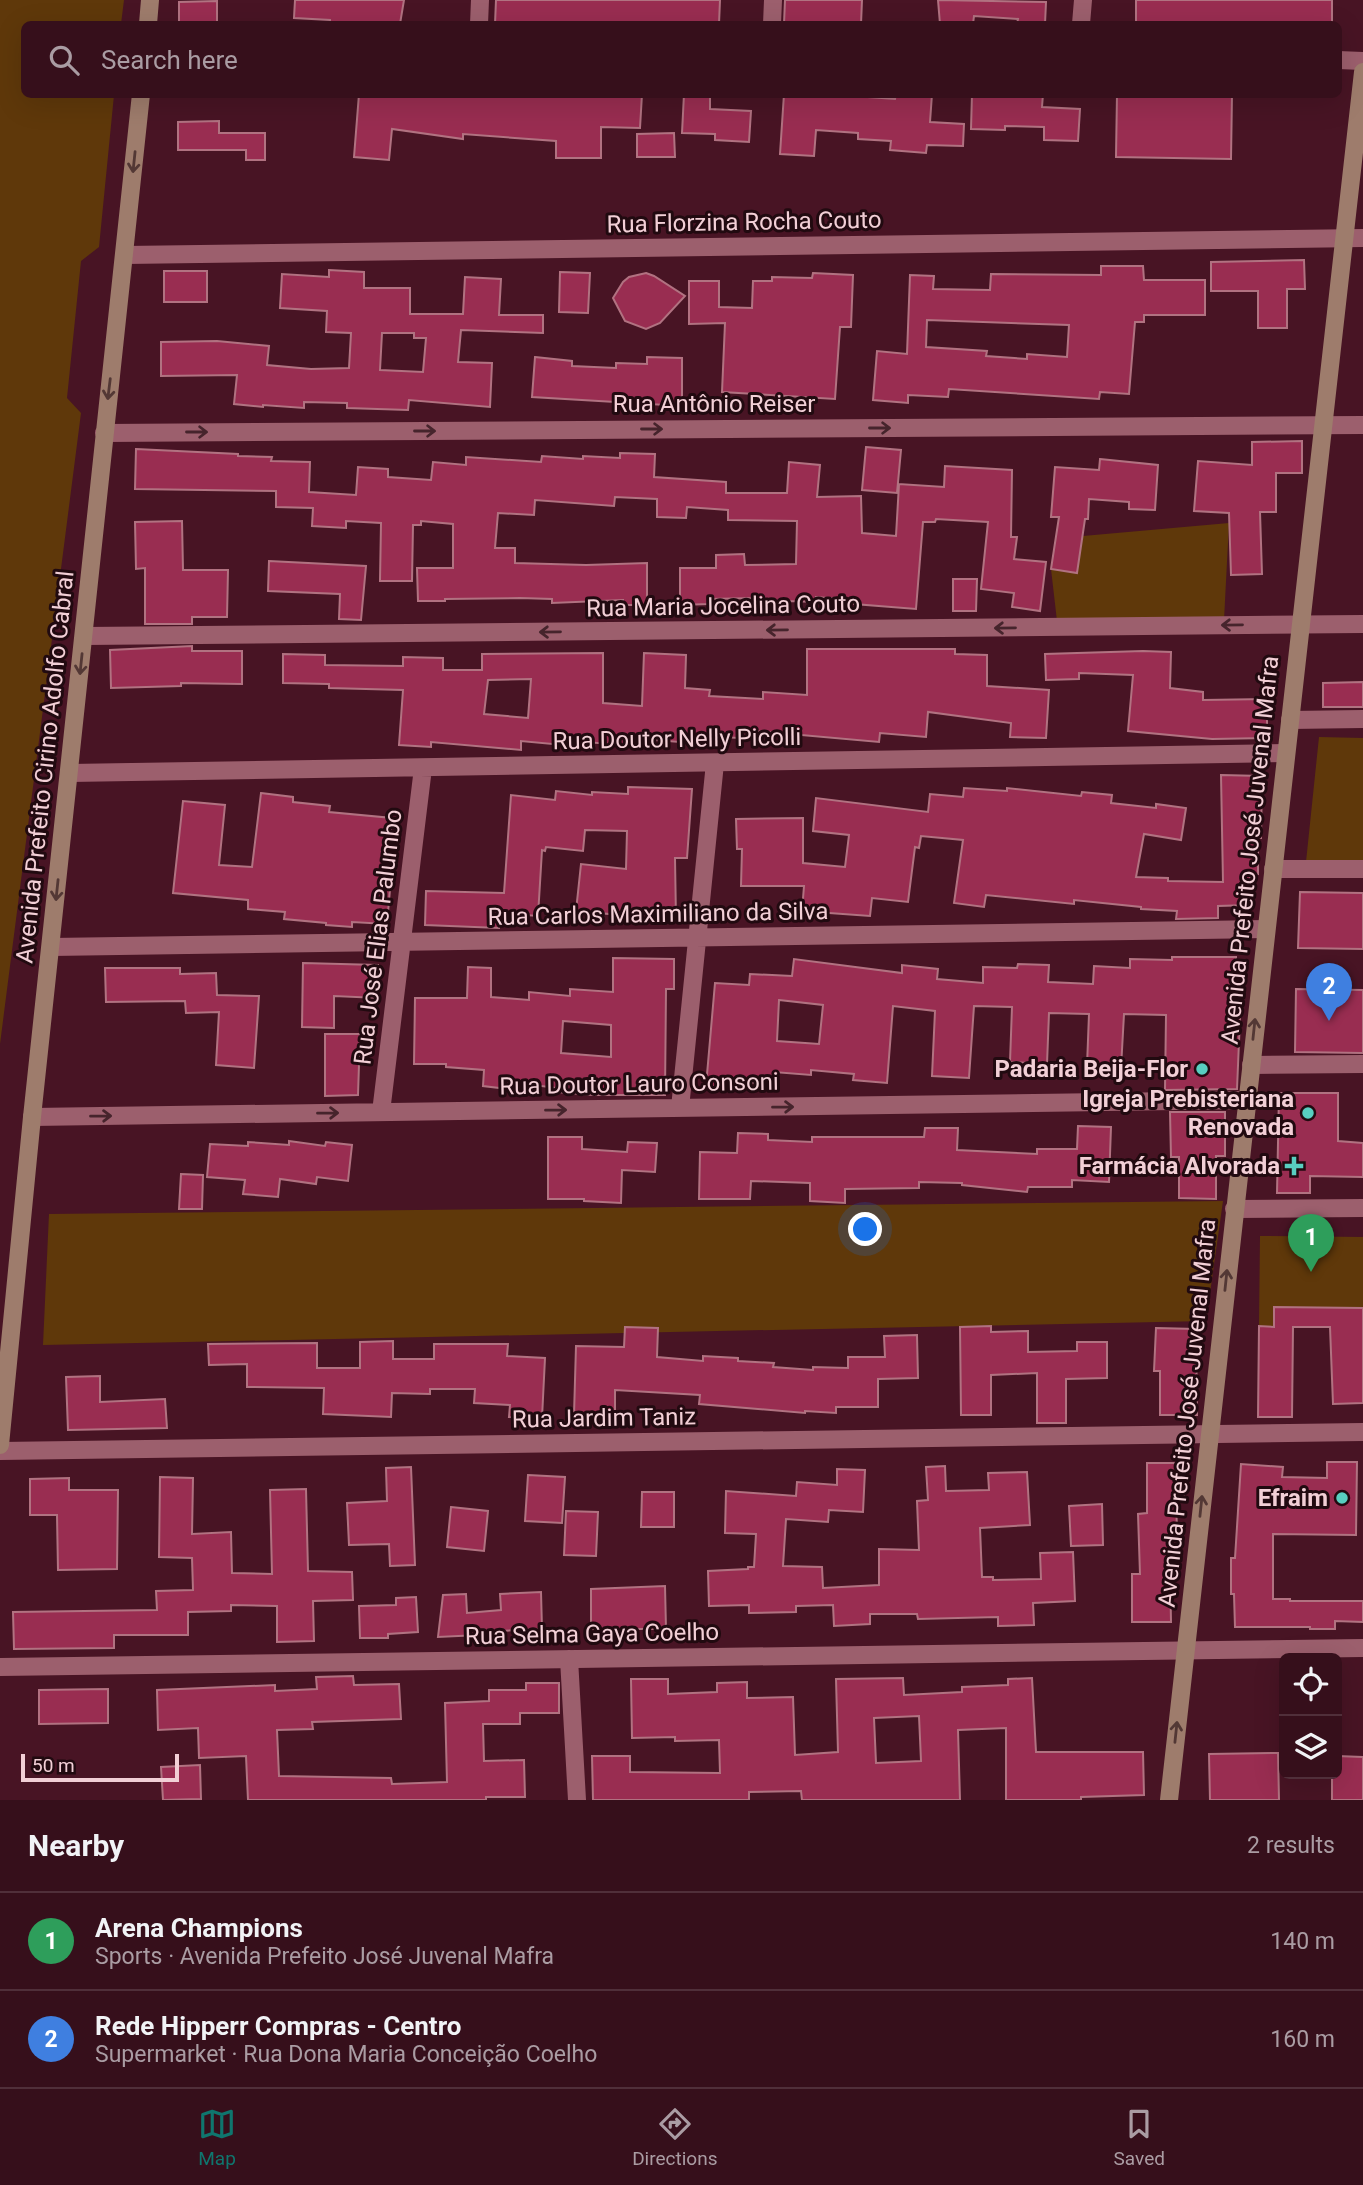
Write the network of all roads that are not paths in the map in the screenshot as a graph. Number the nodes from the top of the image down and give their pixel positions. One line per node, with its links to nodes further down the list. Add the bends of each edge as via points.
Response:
1 (150, 0): 5 (main road)
2 (481, 0): 6 (street)
3 (773, 0): 7 (street)
4 (1083, 0): 8 (street)
5 (148, 21)
6 (479, 21)
7 (772, 21)
8 (1081, 21)
9 (1342, 61): 10 (street)
10 (1363, 61)
11 (1363, 72): 14 (main road, Avenida Prefeito José Juvenal Mafra)
12 (141, 98): 15 (main road, Avenida Prefeito Cirino Adolfo Cabral, one-way to 15)
13 (1363, 238): 14 (street, Rua Florzina Rocha Couto)
14 (1344, 239): 15 (street, Rua Florzina Rocha Couto); 16 (main road, Avenida Prefeito José Juvenal Mafra)
15 (125, 255): 18 (main road, Avenida Prefeito Cirino Adolfo Cabral, one-way to 18)
16 (1323, 425): 17 (street, Rua Antônio Reiser); 18 (street, Rua Antônio Reiser, one-way to 16); 20 (main road, Avenida Prefeito José Juvenal Mafra)
17 (1363, 425)
18 (104, 433): 21 (main road, Avenida Prefeito Cirino Adolfo Cabral)
19 (1363, 624): 20 (street, Rua Maria Jocelina Couto)
20 (1300, 625): 21 (street, Rua Maria Jocelina Couto, one-way to 21); 23 (main road, Avenida Prefeito José Juvenal Mafra)
21 (84, 636): 27 (main road, Avenida Prefeito Cirino Adolfo Cabral, one-way to 27)
22 (1363, 719): 23 (street)
23 (1290, 720): 24 (main road, Avenida Prefeito José Juvenal Mafra)
24 (1286, 753): 25 (street, Rua Doutor Nelly Picolli); 28 (main road, Avenida Prefeito José Juvenal Mafra)
25 (715, 763): 26 (street, Rua Doutor Nelly Picolli); 31 (street)
26 (423, 768): 27 (street, Rua Doutor Nelly Picolli); 32 (street, Rua José Elias Palumbo)
27 (70, 773): 33 (main road, Avenida Prefeito Cirino Adolfo Cabral, one-way to 33)
28 (1273, 869): 29 (street); 30 (main road, Avenida Prefeito José Juvenal Mafra)
29 (1363, 869)
30 (1266, 929): 31 (street, Rua Carlos Maximiliano da Silva); 35 (main road, Avenida Prefeito José Juvenal Mafra, one-way to 30)
31 (697, 938): 32 (street, Rua Carlos Maximiliano da Silva); 37 (street)
32 (402, 942): 33 (street, Rua Carlos Maximiliano da Silva); 38 (street, Rua José Elias Palumbo)
33 (51, 947): 39 (main road, Avenida Prefeito Cirino Adolfo Cabral)
34 (1363, 1064): 35 (street)
35 (1251, 1065): 36 (main road, Avenida Prefeito José Juvenal Mafra)
36 (1247, 1100): 37 (street, Rua Doutor Lauro Consoni, one-way to 36); 41 (main road, Avenida Prefeito José Juvenal Mafra)
37 (680, 1108): 38 (street, Rua Doutor Lauro Consoni, one-way to 37)
38 (381, 1112): 39 (street, Rua Doutor Lauro Consoni, one-way to 38)
39 (32, 1117): 44 (main road, Avenida Prefeito Cirino Adolfo Cabral)
40 (1363, 1208): 41 (street)
41 (1234, 1209): 43 (main road, Avenida Prefeito José Juvenal Mafra, one-way to 41)
42 (1363, 1432): 43 (street, Rua Jardim Taniz)
43 (1210, 1433): 45 (street, Rua Jardim Taniz); 47 (main road, Avenida Prefeito José Juvenal Mafra, one-way to 43)
44 (0, 1445)
45 (0, 1451)
46 (1363, 1648): 47 (street, Rua Selma Gaya Coelho)
47 (1185, 1650): 48 (street, Rua Selma Gaya Coelho); 51 (main road, Avenida Prefeito José Juvenal Mafra, one-way to 47)
48 (569, 1659): 49 (street, Rua Selma Gaya Coelho); 50 (street)
49 (0, 1667)
50 (577, 1800)
51 (1169, 1800)

